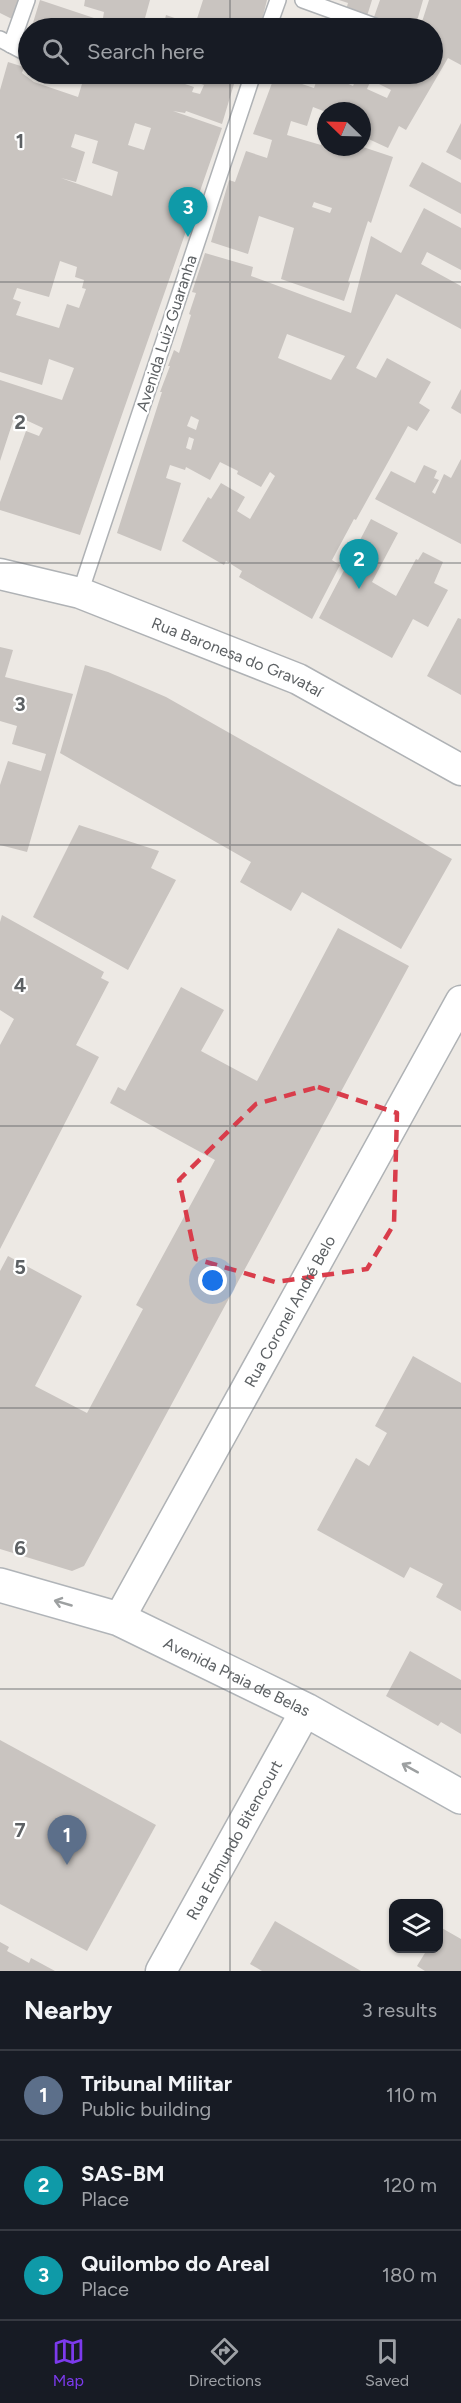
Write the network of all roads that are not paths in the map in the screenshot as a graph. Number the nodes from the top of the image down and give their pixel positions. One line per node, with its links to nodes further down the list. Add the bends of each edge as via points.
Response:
1 (27, 0): 6 (lane)
2 (278, 0): 4 (lane)
3 (303, 0): 5 (lane)
4 (272, 18)
5 (352, 18)
6 (6, 42)
7 (250, 84): 9 (lane, Avenida Luiz Guaranha)
8 (0, 573): 9 (street, Rua Baronesa do Gravataí)
9 (80, 592): 10 (street, Rua Baronesa do Gravataí, via 298,679)
10 (461, 770)
11 (461, 1001): 13 (street, Rua Coronel André Belo)
12 (0, 1585): 13 (main road, Avenida Praia de Belas, one-way to 12)
13 (119, 1619): 14 (main road, Avenida Praia de Belas)
14 (306, 1710): 15 (main road, Avenida Praia de Belas, one-way to 14); 16 (street, Rua Edmundo Bitencourt)
15 (461, 1797)
16 (161, 1971)

